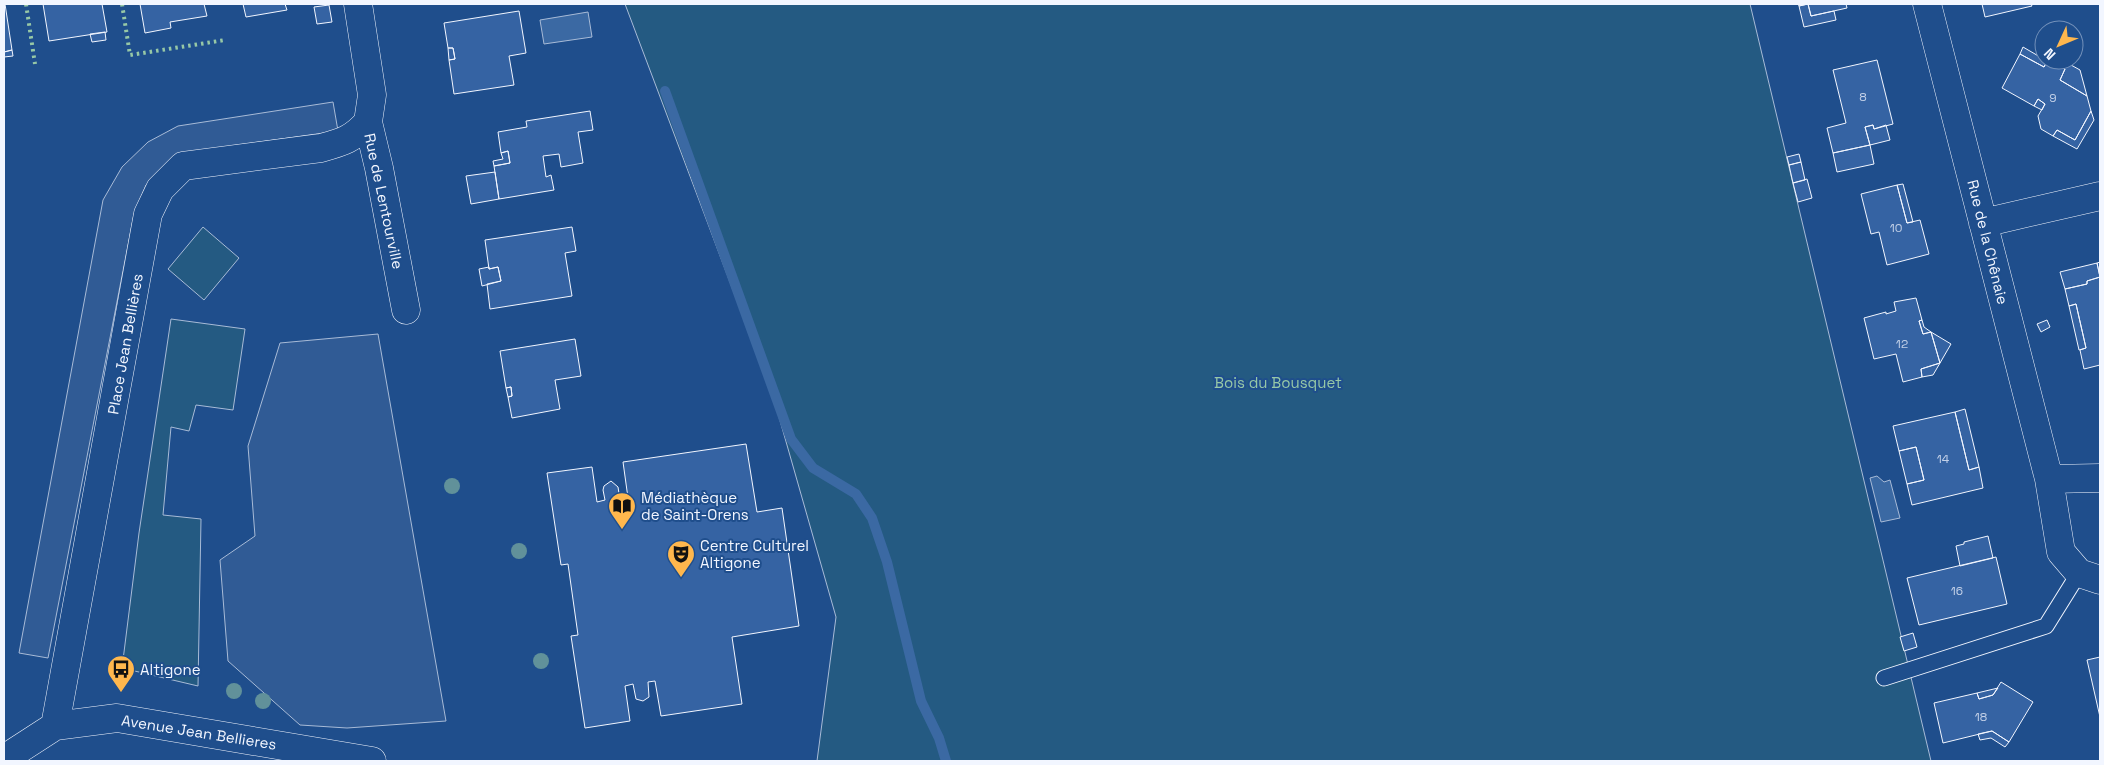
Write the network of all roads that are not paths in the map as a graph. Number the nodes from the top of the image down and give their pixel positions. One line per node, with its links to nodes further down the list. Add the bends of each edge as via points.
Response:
1 (358, 4): 3 (street, Rue de Lentourville, via 372,96)
2 (1928, 4): 5 (street, Rue de la Chênaie)
3 (368, 122): 6 (street, Rue de Lentourville); 11 (street, Place Jean Bellières, via 350,138 321,148 183,166 160,189 148,214)
4 (2100, 196): 5 (street)
5 (1984, 224): 8 (street, Rue de la Chênaie)
6 (406, 310)
7 (2100, 478): 8 (street)
8 (2049, 479): 9 (street, Rue de la Chênaie, via 2061,552)
9 (2090, 576): 10 (lane, via 2046,626)
10 (1884, 678)
11 (55, 726): 12 (street, Avenue Jean Bellieres); 13 (street, Avenue Jean Bellieres, via 117,718)
12 (4, 759)
13 (372, 761)

